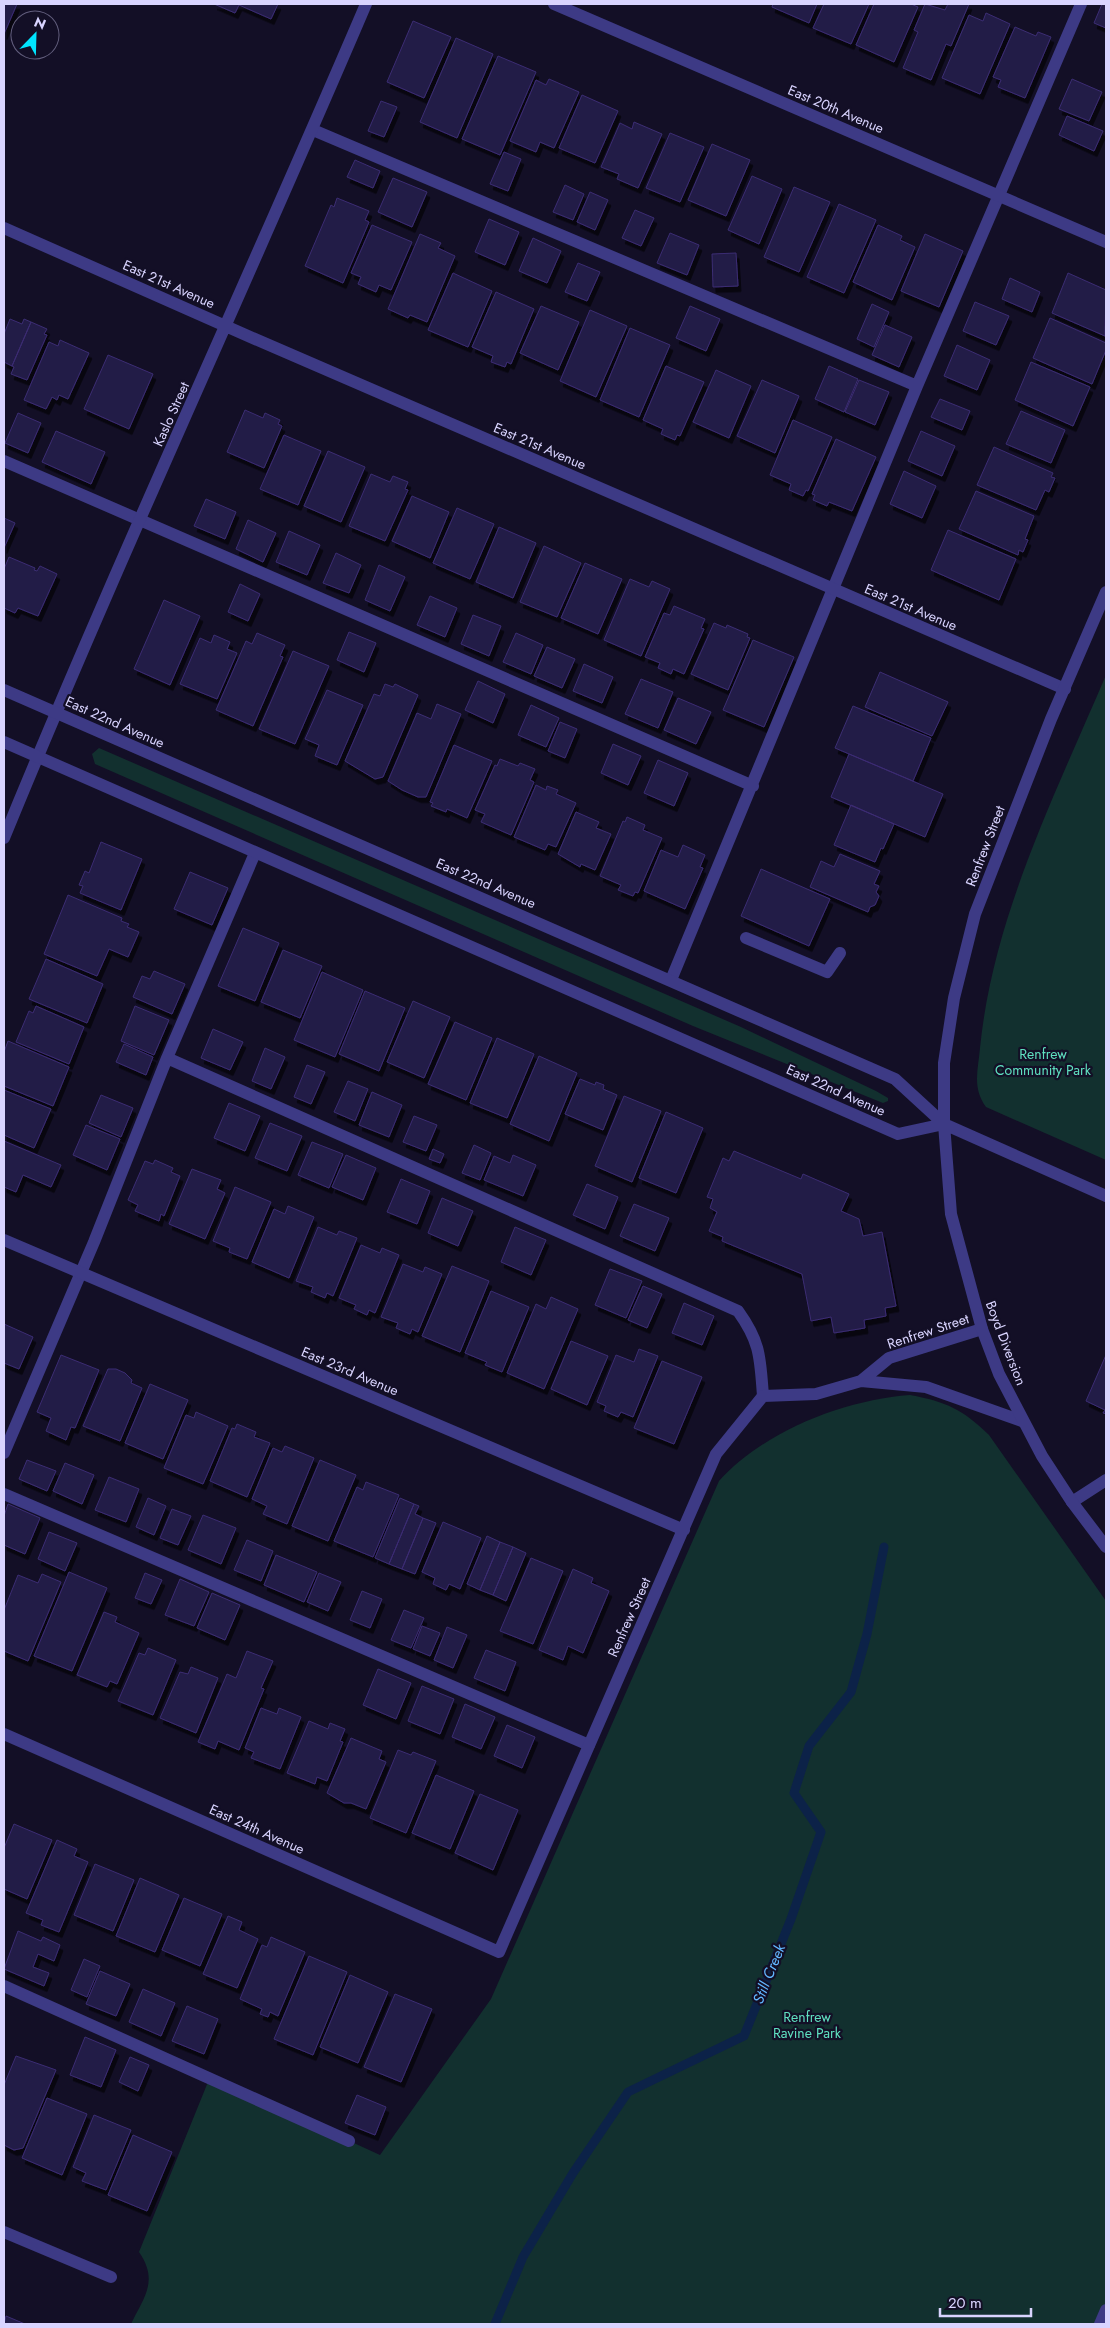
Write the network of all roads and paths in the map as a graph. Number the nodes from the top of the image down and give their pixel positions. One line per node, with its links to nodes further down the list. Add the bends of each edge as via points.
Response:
1 (366, 4): 4 (street, Kaslo Street)
2 (554, 4): 5 (street, East 20th Avenue)
3 (1081, 4): 5 (street)
4 (312, 130): 8 (street, Kaslo Street); 9 (street)
5 (998, 195): 7 (street, East 20th Avenue); 9 (street)
6 (4, 228): 8 (street, East 21st Avenue)
7 (1106, 242)
8 (227, 326): 11 (street, Kaslo Street); 12 (street, East 21st Avenue)
9 (917, 386): 12 (street)
10 (4, 461): 11 (street)
11 (140, 521): 16 (street, Kaslo Street); 19 (street)
12 (834, 590): 14 (street, East 21st Avenue); 19 (street)
13 (1106, 592): 14 (street, Renfrew Street)
14 (1065, 689): 26 (street, Renfrew Street, via 976,914 954,998 944,1063)
15 (4, 690): 16 (street, East 22nd Avenue)
16 (56, 712): 18 (street, Kaslo Street); 24 (street, East 22nd Avenue)
17 (4, 742): 18 (street, East 22nd Avenue)
18 (37, 757): 20 (street, Kaslo Street); 21 (street, East 22nd Avenue)
19 (752, 786): 24 (street)
20 (4, 838)
21 (255, 854): 25 (street); 26 (street, East 22nd Avenue, via 898,1134)
22 (746, 938): 23 (street, via 827,972)
23 (840, 953)
24 (671, 980): 26 (street, East 22nd Avenue, via 895,1079)
25 (167, 1058): 29 (street); 32 (street, via 738,1311 759,1348)
26 (944, 1124): 27 (street, East 22nd Avenue); 30 (street, Boyd Diversion, via 951,1214)
27 (1106, 1196)
28 (4, 1240): 29 (street, East 23rd Avenue)
29 (80, 1272): 34 (street); 38 (street, East 23rd Avenue)
30 (982, 1329): 31 (street, Renfrew Street, via 889,1358); 33 (street, Boyd Diversion)
31 (861, 1381): 32 (street, Renfrew Street, via 816,1394); 33 (street, Renfrew Street, via 926,1387)
32 (763, 1396): 38 (street, Renfrew Street, via 716,1454)
33 (1022, 1422): 37 (street, Boyd Diversion)
34 (4, 1453)
35 (1106, 1480): 37 (street)
36 (4, 1494): 41 (street)
37 (1072, 1502): 39 (street, Boyd Diversion)
38 (684, 1530): 41 (street, Renfrew Street)
39 (1106, 1547)
40 (4, 1734): 42 (street, East 24th Avenue)
41 (589, 1745): 42 (street, Renfrew Street)
42 (499, 1952)
43 (4, 1986): 44 (street)
44 (349, 2141)
45 (4, 2232): 46 (street)
46 (111, 2277)
47 (1106, 2310): 48 (street)
48 (1100, 2324)

